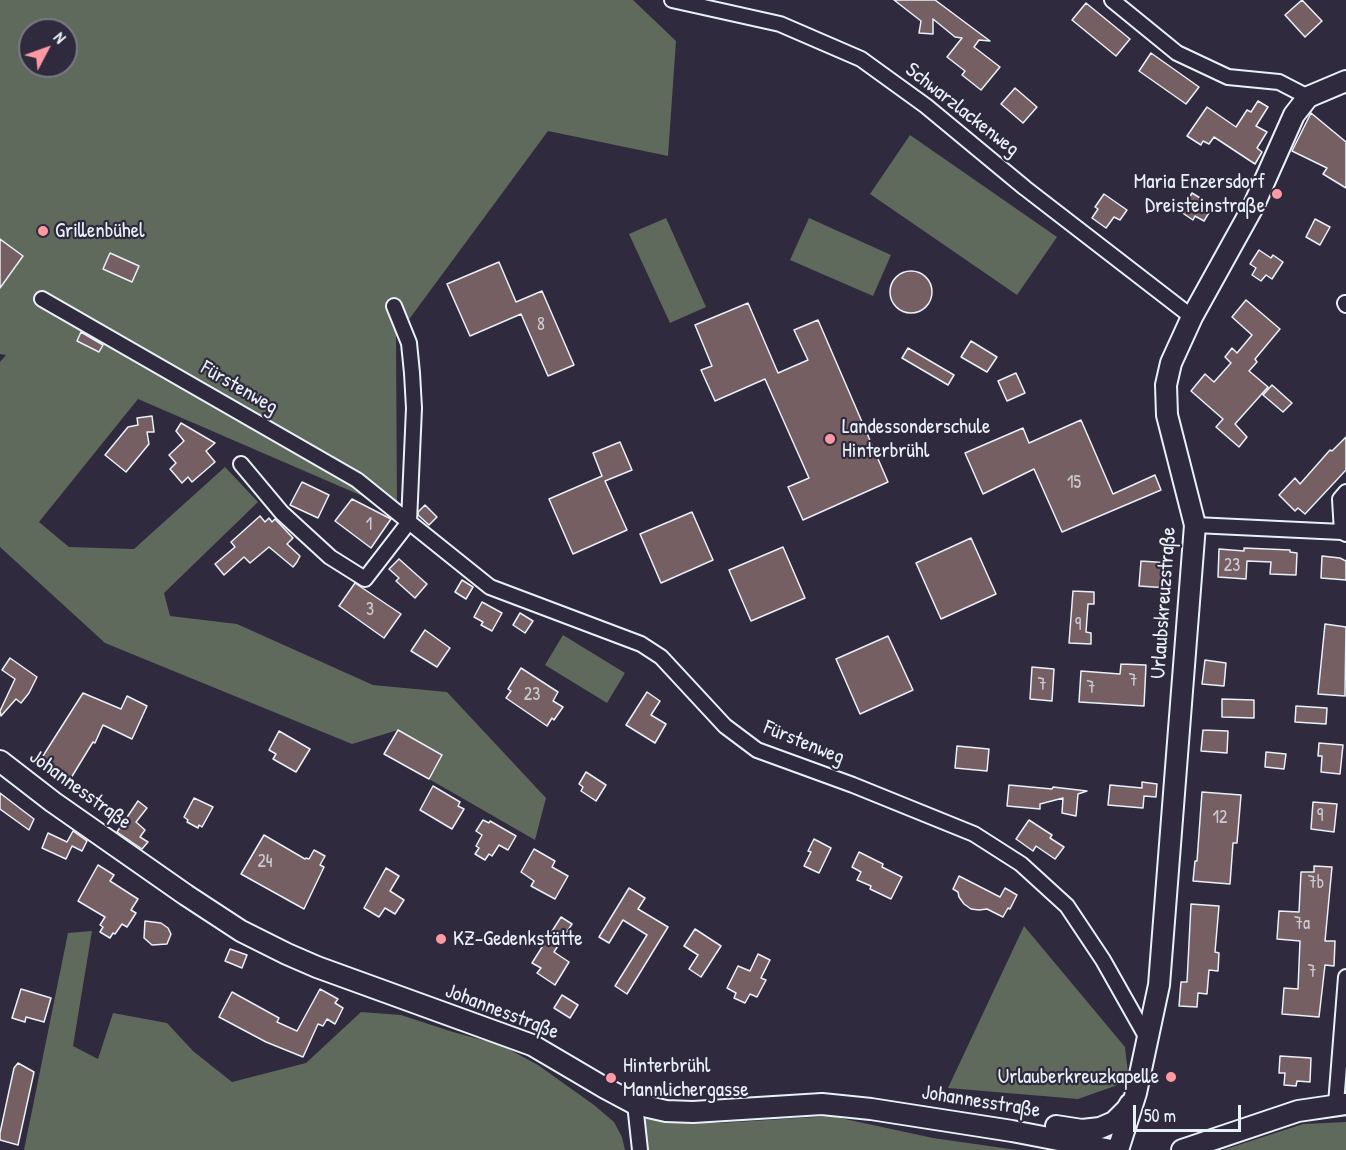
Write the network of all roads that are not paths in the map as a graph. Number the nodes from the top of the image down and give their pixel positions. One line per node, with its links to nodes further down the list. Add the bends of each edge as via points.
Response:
1 (672, 0): 7 (street, Schwarzlackenweg, via 780,24 861,59)
2 (1112, 0): 4 (street, via 1177,53 1228,78 1279,82)
3 (1346, 81): 4 (main road)
4 (1308, 97): 7 (main road, Urlaubskreuzstraße, via 1294,115 1253,207)
5 (42, 299): 10 (street, Fürstenweg, via 357,480)
6 (394, 306): 10 (street, via 410,343 414,408)
7 (1192, 317): 11 (main road, Urlaubskreuzstraße, via 1171,363 1166,385 1167,415)
8 (240, 464): 10 (street, via 282,513 330,557 365,579)
9 (1346, 492): 12 (street, via 1340,499)
10 (409, 522): 16 (street, Fürstenweg, via 490,587 641,644 662,657 726,726 757,750 974,834 1021,864 1067,906)
11 (1195, 525): 12 (street); 16 (main road, Urlaubskreuzstraße, via 1159,985)
12 (1344, 533)
13 (0, 761): 18 (main road, Johannesstraße, via 241,931 317,967 532,1045)
14 (1346, 977): 15 (street)
15 (1344, 1030): 19 (street)
16 (1147, 1038): 17 (main road, Urlaubskreuzstraße)
17 (1136, 1093): 20 (main road, via 1114,1122 1100,1128 1082,1131 1034,1123); 23 (main road, Urlaubskreuzstraße)
18 (635, 1104): 20 (main road, Johannesstraße, via 693,1112 822,1104); 21 (street)
19 (1341, 1104): 24 (main road, via 1298,1111)
20 (1012, 1131): 22 (main road, Johannesstraße)
21 (640, 1150)
22 (1111, 1150)
23 (1118, 1150)
24 (1182, 1150)

